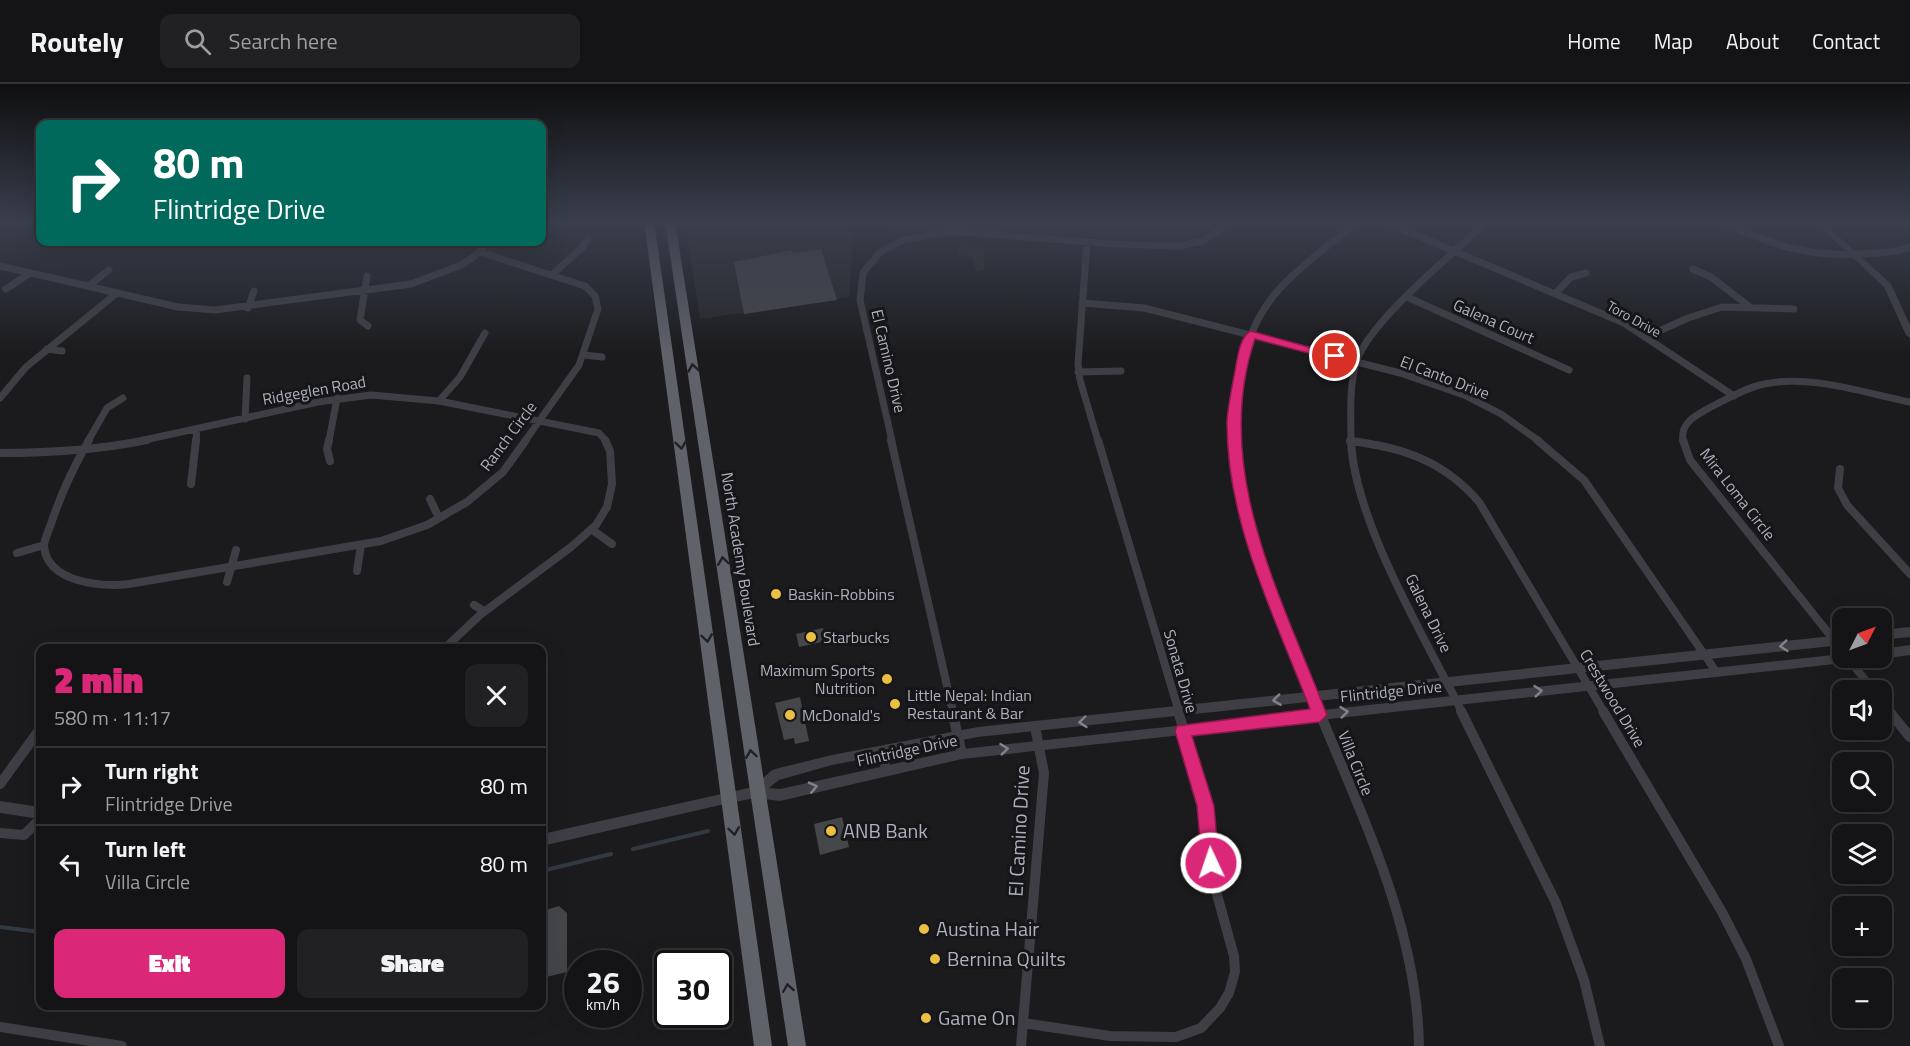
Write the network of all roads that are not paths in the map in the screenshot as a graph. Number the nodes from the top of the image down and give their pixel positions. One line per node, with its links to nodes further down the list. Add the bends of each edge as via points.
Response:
1 (0, 266): 15 (street)
2 (458, 266): 22 (street, via 425,279)
3 (523, 266): 17 (street, Ranch Circle)
4 (562, 266): 17 (street)
5 (655, 266): 106 (highway, one-way to 106)
6 (677, 266): 105 (highway, North Academy Boulevard, one-way to 6)
7 (866, 266): 98 (street, El Camino Drive, via 861,276 861,300)
8 (1085, 266): 26 (street, Sonata Drive)
9 (1307, 266): 34 (street, Villa Circle, via 1278,291)
10 (1439, 266): 25 (street, Galena Drive)
11 (1490, 266): 24 (street, Toro Drive)
12 (1866, 266): 35 (street, via 1891,291)
13 (1693, 269): 27 (street, via 1711,277)
14 (109, 270): 19 (street)
15 (30, 273): 19 (street); 20 (street)
16 (1586, 273): 24 (street, via 1571,277)
17 (553, 274): 39 (street, Ranch Circle, via 585,286 595,296 598,309)
18 (367, 276): 22 (street)
19 (88, 286): 23 (street)
20 (6, 289)
21 (254, 291): 28 (street)
22 (365, 292): 28 (street); 32 (street, via 360,320)
23 (117, 293): 30 (street, via 178,307); 37 (street)
24 (1555, 294): 36 (street, Toro Drive, via 1624,323)
25 (1407, 297): 41 (street, Galena Drive, via 1370,334); 42 (street, Galena Court)
26 (1082, 303): 34 (street, El Canto Drive, via 1144,308); 44 (street, Sonata Drive)
27 (1750, 307): 29 (street, via 1780,312); 36 (street, via 1731,306 1696,315)
28 (248, 308): 30 (street)
29 (1794, 309)
30 (215, 310): 31 (street)
31 (210, 320)
32 (368, 327)
33 (485, 333): 50 (street, via 460,376)
34 (1251, 334): 41 (street, El Canto Drive); 90 (street, Villa Circle, via 1237,384 1233,420 1239,490 1258,555)
35 (1910, 335)
36 (1646, 337): 46 (street, Toro Drive)
37 (47, 349): 38 (street); 47 (street)
38 (62, 351)
39 (584, 355): 40 (street); 53 (street, Ranch Circle)
40 (602, 357)
41 (1356, 362): 55 (street, Galena Drive, via 1350,400); 82 (street, El Canto Drive, via 1464,395 1501,414 1552,450 1596,495)
42 (1569, 370)
43 (1121, 371): 44 (street)
44 (1078, 372): 92 (street, Sonata Drive)
45 (247, 378): 52 (street)
46 (1734, 396): 51 (street, Mira Loma Circle, via 1767,383 1793,382); 76 (street, Mira Loma Circle, via 1687,421 1682,434 1684,448)
47 (0, 398)
48 (123, 398): 56 (street, via 107,408)
49 (337, 398): 50 (street, Ridgeglen Road, via 388,395); 52 (street, Ridgeglen Road); 58 (street, via 327,449)
50 (439, 401): 53 (street, Ridgeglen Road)
51 (1910, 402)
52 (245, 419): 54 (street, Ridgeglen Road)
53 (540, 419): 62 (street, Ranch Circle, via 492,483); 63 (street, Ridgeglen Road, via 592,429 609,444 610,496 606,510)
54 (197, 429): 56 (street, Ridgeglen Road); 60 (street)
55 (1350, 441): 84 (street, Crestwood Drive, via 1415,453 1459,478 1479,502); 88 (street, Galena Drive, via 1370,522)
56 (81, 450): 57 (street, Ridgeglen Road); 65 (street, via 58,498)
57 (0, 453)
58 (330, 461)
59 (1840, 469): 71 (street, via 1838,488 1847,505)
60 (191, 484)
61 (430, 499): 62 (street)
62 (440, 518): 66 (street, Ranch Circle, via 395,537)
63 (591, 529): 64 (street); 74 (street, Ridgeglen Road)
64 (612, 544)
65 (44, 545): 68 (street); 69 (street, Ranch Circle, via 45,555 55,568 102,586)
66 (361, 545): 69 (street, Ranch Circle); 70 (street)
67 (236, 550): 69 (street)
68 (17, 553)
69 (231, 567): 72 (street)
70 (357, 571)
71 (1910, 574)
72 (227, 582)
73 (474, 605): 74 (street)
74 (484, 611): 78 (street, Ridgeglen Road)
75 (1910, 632): 77 (street)
76 (1832, 633)
77 (1892, 634)
78 (449, 644)
79 (1832, 644): 82 (street, Flintridge Drive, one-way to 82)
80 (1910, 650): 81 (street)
81 (1892, 652)
82 (1706, 654): 84 (street, Flintridge Drive); 86 (street, El Canto Drive)
83 (1832, 659): 86 (street, Flintridge Drive)
84 (1576, 667): 88 (street, Flintridge Drive); 89 (street, Crestwood Drive)
85 (1856, 668): 87 (street)
86 (1717, 673): 89 (street, Flintridge Drive)
87 (1865, 680)
88 (1447, 682): 90 (street, Flintridge Drive); 91 (street, Galena Drive)
89 (1587, 686): 91 (street, Flintridge Drive, one-way to 89); 121 (street, Crestwood Drive, via 1722,912 1746,959)
90 (1313, 695): 92 (street, Flintridge Drive, one-way to 92); 94 (street, Villa Circle)
91 (1456, 700): 94 (street, Flintridge Drive, one-way to 91); 120 (street, Galena Drive, via 1556,903 1584,980)
92 (1177, 712): 95 (street, Flintridge Drive, one-way to 95); 96 (street, Sonata Drive)
93 (1892, 714): 99 (street)
94 (1320, 715): 96 (street, Flintridge Drive); 119 (street, Villa Circle, via 1401,920 1414,971)
95 (1035, 727): 98 (street, Flintridge Drive); 100 (street, El Camino Drive)
96 (1183, 731): 100 (street, Flintridge Drive); 112 (street, Sonata Drive, via 1206,806 1214,879 1232,944 1235,968 1224,1002 1196,1032 1174,1039 1138,1041)
97 (36, 734): 104 (street)
98 (957, 736): 101 (street, Flintridge Drive); 102 (street, El Camino Drive)
99 (1910, 737)
100 (1039, 745): 102 (street, Flintridge Drive, one-way to 100); 112 (street, El Camino Drive, via 1044,773)
101 (882, 751): 103 (street); 105 (street, Flintridge Drive, via 775,775)
102 (962, 754): 103 (street, Flintridge Drive)
103 (886, 770): 105 (street, Flintridge Drive, one-way to 103, via 780,795)
104 (0, 784)
105 (756, 792): 106 (street, Flintridge Drive); 117 (highway, North Academy Boulevard, one-way to 105)
106 (729, 797): 111 (street, Flintridge Drive); 116 (highway, one-way to 116)
107 (0, 807): 108 (street)
108 (36, 812)
109 (36, 823): 110 (street, via 24,835)
110 (0, 833)
111 (546, 839)
112 (1023, 1023): 118 (street, El Camino Drive)
113 (0, 1027): 114 (street)
114 (102, 1045): 115 (street)
115 (122, 1046)
116 (763, 1046)
117 (797, 1046)
118 (1021, 1046)
119 (1419, 1046)
120 (1600, 1046)
121 (1779, 1046)

